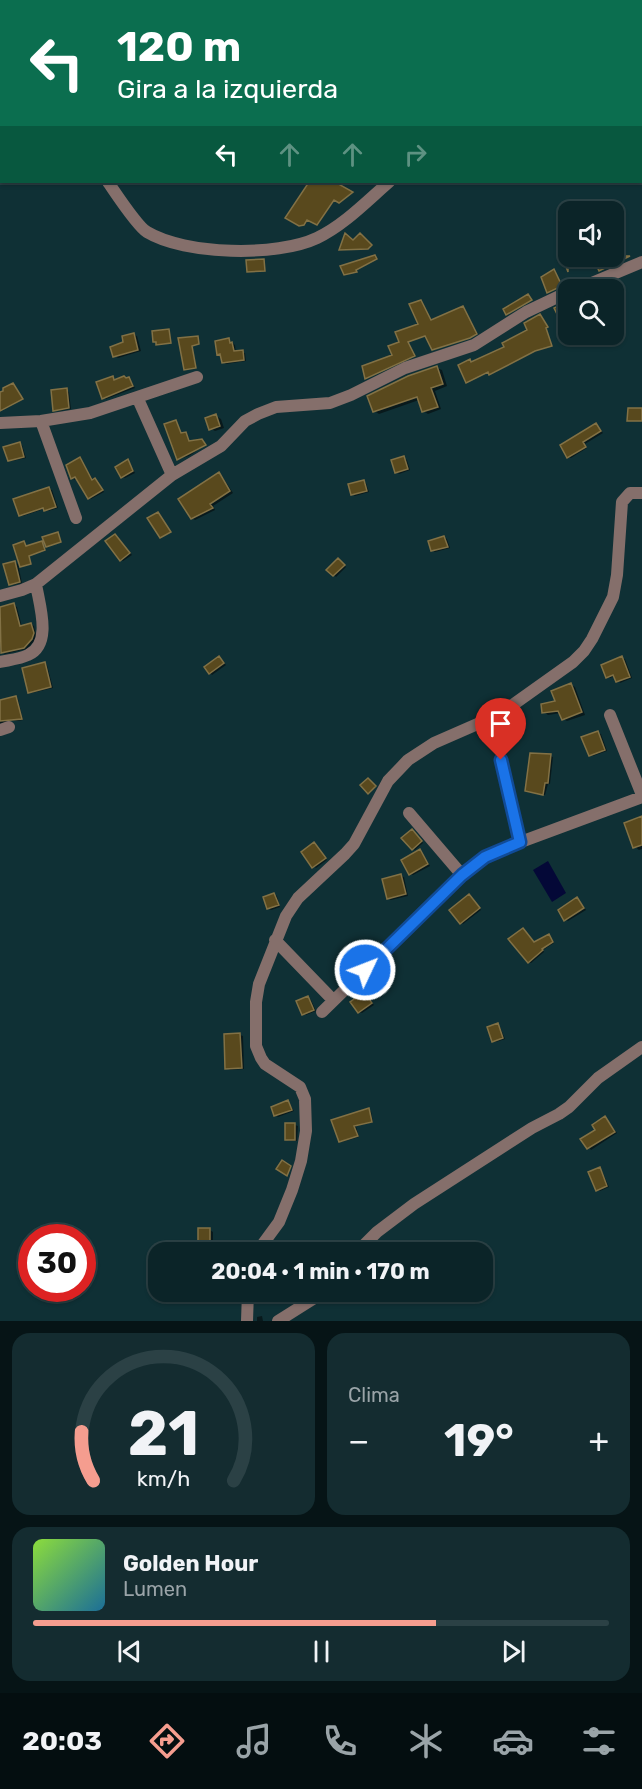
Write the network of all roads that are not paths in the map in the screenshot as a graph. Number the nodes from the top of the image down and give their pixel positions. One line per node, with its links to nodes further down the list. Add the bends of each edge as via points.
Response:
1 (109, 183): 2 (street, via 145,231 173,243 203,249 280,249 316,238 343,223)
2 (388, 183)
3 (642, 262): 4 (street)
4 (601, 279)
5 (558, 297): 10 (street, via 482,341 405,368 351,395 330,403 276,407 258,414 245,421 221,446)
6 (197, 377): 7 (street)
7 (138, 399): 8 (street, via 90,413); 10 (street)
8 (41, 421): 9 (street); 12 (street)
9 (0, 423)
10 (172, 475): 13 (street)
11 (642, 493): 22 (street, via 630,493 622,502 616,587 584,651 514,704 408,760 388,781 354,844 298,898)
12 (76, 518)
13 (36, 584): 14 (street); 15 (street, via 41,641 27,656)
14 (0, 596)
15 (0, 662)
16 (610, 715): 18 (street)
17 (501, 760): 20 (street)
18 (642, 796): 20 (street)
19 (410, 813): 21 (street)
20 (520, 842): 21 (street, via 485,857)
21 (462, 875): 23 (street)
22 (275, 940): 23 (street); 26 (street, via 259,984 256,1046 265,1064 300,1087 305,1099 306,1131 292,1190 279,1222)
23 (333, 1000): 24 (street)
24 (322, 1012)
25 (642, 1047): 27 (street, via 598,1078 569,1107 414,1204)
26 (264, 1242)
27 (367, 1242)
28 (248, 1302): 30 (street)
29 (306, 1302): 31 (street)
30 (247, 1321)
31 (278, 1321)

